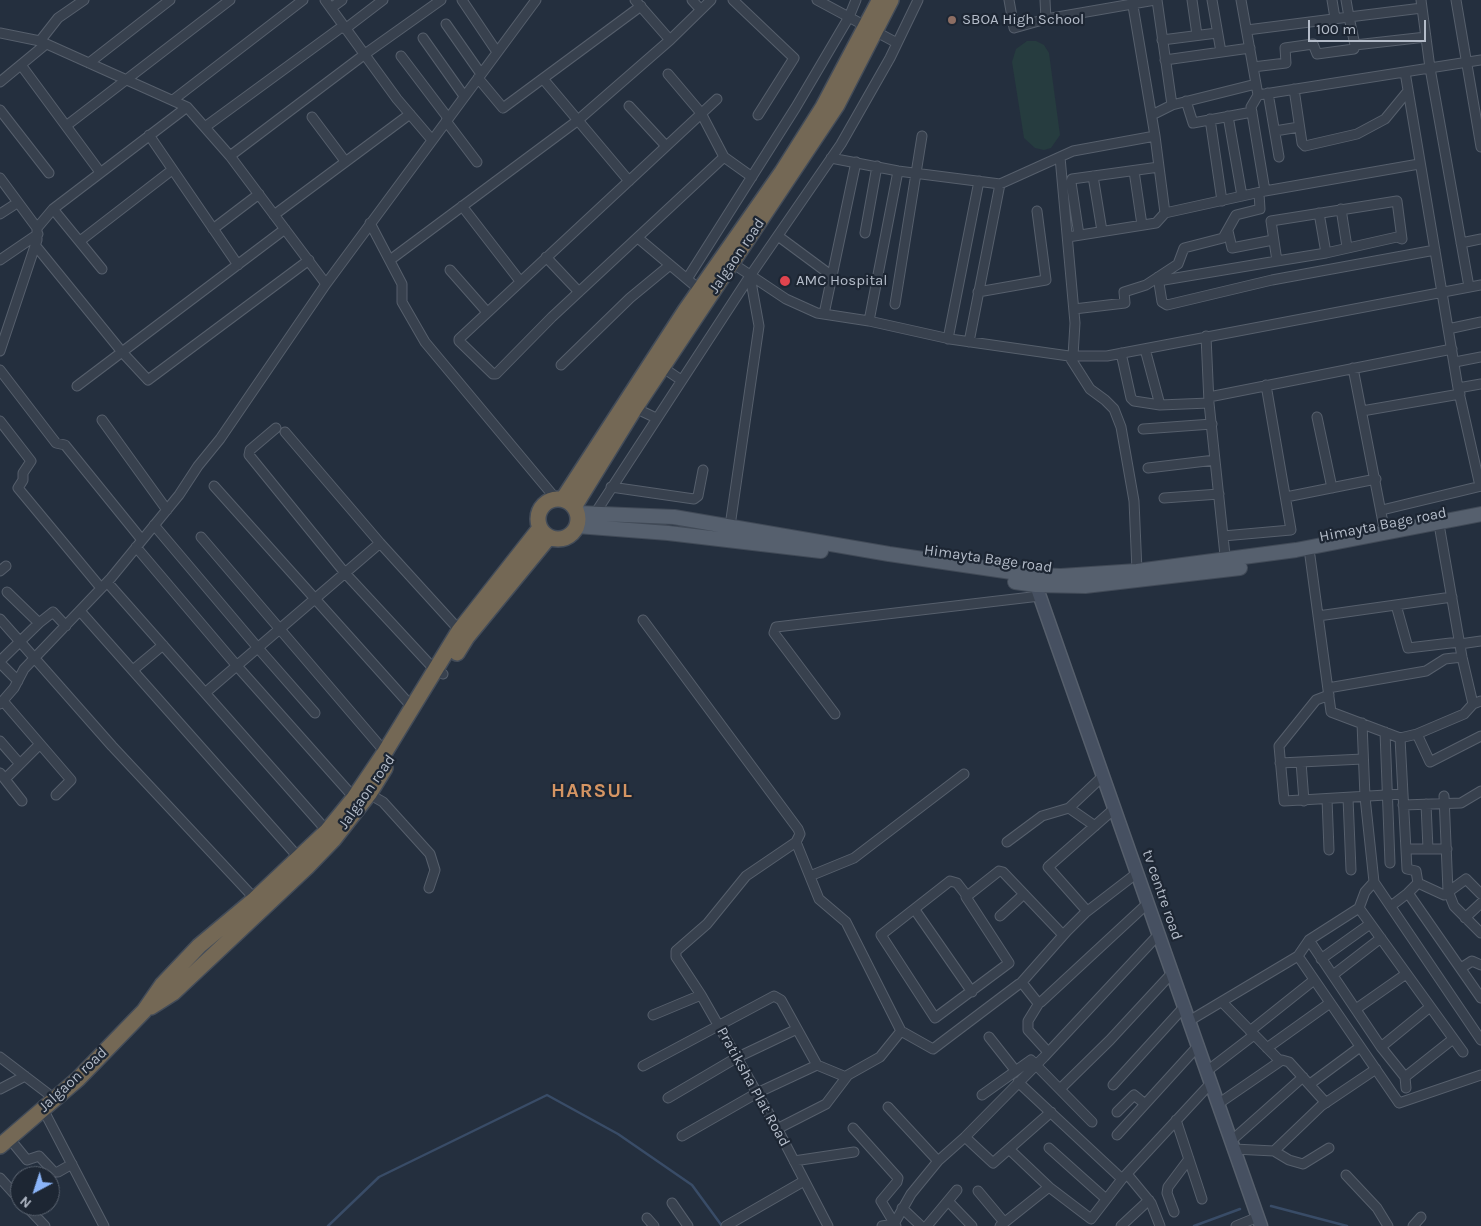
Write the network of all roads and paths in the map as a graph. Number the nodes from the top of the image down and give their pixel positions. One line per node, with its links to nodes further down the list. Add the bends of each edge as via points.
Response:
1 (84, 0): 48 (street, via 58,18)
2 (170, 0): 59 (street)
3 (230, 0): 66 (street)
4 (303, 0): 76 (street)
5 (325, 0): 31 (street)
6 (342, 0): 31 (street)
7 (383, 0): 38 (street)
8 (441, 0): 54 (street)
9 (462, 0): 52 (street)
10 (536, 0): 52 (street)
11 (692, 0): 32 (street)
12 (711, 0): 32 (street)
13 (733, 0): 85 (street, via 794,58)
14 (817, 0): 33 (street)
15 (856, 0): 33 (street)
16 (880, 0): 39 (highway, Jalgaon road)
17 (891, 0): 39 (highway, Jalgaon road)
18 (918, 0): 49 (street)
19 (1009, 0): 36 (street, via 1014,28)
20 (1045, 0): 36 (street)
21 (1156, 0): 28 (street); 47 (street)
22 (1192, 0): 43 (street)
23 (1212, 0): 41 (street)
24 (1241, 0): 40 (street)
25 (1332, 0): 35 (street)
26 (1346, 0): 34 (street)
27 (1456, 0): 58 (street)
28 (1132, 2): 36 (street); 86 (street)
29 (638, 3): 46 (street); 67 (street)
30 (1421, 4): 34 (street); 44 (street)
31 (331, 8): 38 (street)
32 (701, 10): 46 (street)
33 (849, 17): 39 (street); 120 (street)
34 (1349, 17): 35 (street); 50 (street)
35 (1335, 18): 40 (street)
36 (1046, 19)
37 (446, 24): 65 (street)
38 (344, 27): 54 (street); 93 (street)
39 (871, 29): 49 (street); 163 (highway, Jalgaon road, via 838,106); 176 (highway, Jalgaon road, via 782,172)
40 (1247, 30): 51 (street)
41 (1217, 32): 43 (street); 53 (street)
42 (0, 33): 48 (street)
43 (1197, 35): 47 (street)
44 (1426, 37): 50 (street); 62 (street)
45 (423, 38): 74 (street)
46 (670, 40): 91 (street)
47 (1162, 40): 56 (street)
48 (43, 42): 59 (street); 60 (street)
49 (897, 43): 106 (street)
50 (1355, 45): 61 (street, via 1354,49 1317,54 1312,44 1285,48 1286,63)
51 (1250, 48): 53 (street); 61 (street)
52 (498, 52): 65 (street)
53 (1220, 52): 56 (street)
54 (364, 54): 84 (street); 102 (street)
55 (401, 56): 90 (street)
56 (1165, 60): 78 (street)
57 (1481, 60): 58 (street)
58 (1466, 62): 62 (street); 101 (street)
59 (89, 63): 66 (street)
60 (21, 65): 68 (street); 92 (street)
61 (1253, 67): 69 (street)
62 (1430, 68): 63 (street); 153 (street)
63 (1404, 72): 70 (street); 71 (street)
64 (668, 74): 83 (street)
65 (480, 76): 67 (street, via 503,108); 74 (street)
66 (127, 80): 76 (street); 92 (street)
67 (544, 80): 91 (street)
68 (0, 82)
69 (1256, 84): 73 (street); 77 (street)
70 (1294, 89): 72 (street); 94 (street)
71 (1408, 91): 94 (street, via 1385,119 1356,135 1305,146); 110 (street)
72 (1268, 93): 73 (street); 95 (street)
73 (1258, 95): 82 (street, via 1251,107)
74 (464, 96): 90 (street)
75 (717, 99): 83 (street)
76 (174, 100): 80 (street)
77 (1186, 101): 78 (street); 89 (street, via 1191,123)
78 (1172, 105): 86 (street)
79 (629, 106): 100 (street)
80 (187, 107): 93 (street); 96 (street)
81 (0, 110): 117 (street)
82 (1252, 112): 87 (street); 125 (street)
83 (701, 113): 100 (street); 103 (street)
84 (410, 114): 99 (street); 107 (street)
85 (758, 115)
86 (1152, 115): 98 (street)
87 (1228, 116): 89 (street); 127 (street)
88 (312, 117): 107 (street)
89 (1210, 119): 128 (street)
90 (447, 120): 99 (street); 108 (street)
91 (577, 121): 122 (street); 130 (street)
92 (66, 126): 116 (street)
93 (205, 127): 102 (street)
94 (1299, 127): 95 (street)
95 (1276, 131): 105 (street)
96 (149, 135): 113 (street); 116 (street)
97 (922, 136): 118 (street)
98 (1155, 136): 104 (street); 112 (street)
99 (432, 140): 138 (street)
100 (666, 146): 122 (street)
101 (1481, 147)
102 (230, 156): 126 (street)
103 (724, 157): 120 (street); 149 (street)
104 (1060, 157): 124 (street); 148 (street)
105 (1279, 157)
106 (832, 158): 109 (street); 147 (street)
107 (345, 162): 137 (street)
108 (477, 162)
109 (856, 162): 111 (street); 169 (street)
110 (1419, 164): 125 (street); 156 (street)
111 (877, 166): 115 (street); 145 (street)
112 (1159, 167): 114 (street); 134 (street)
113 (172, 170): 140 (street); 152 (street)
114 (1134, 170): 119 (street); 139 (street)
115 (898, 171): 118 (street); 184 (street)
116 (100, 172): 131 (street)
117 (49, 173)
118 (916, 173): 123 (street); 180 (street)
119 (1093, 176): 144 (street); 146 (street, via 1072,179 1071,182)
120 (752, 177): 170 (street)
121 (0, 178): 129 (street)
122 (629, 180): 158 (street)
123 (979, 182): 124 (street); 188 (street)
124 (1000, 184): 178 (street)
125 (1262, 192): 127 (street); 143 (street, via 1260,209 1236,215)
126 (259, 194): 137 (street); 140 (street)
127 (1242, 196): 128 (street)
128 (1222, 201): 134 (street)
129 (17, 202): 136 (street); 142 (street)
130 (462, 206): 161 (street); 172 (street)
131 (53, 209): 142 (street); 152 (street)
132 (1341, 209): 135 (street); 155 (street); 155 (street, via 1397,201 1402,239 1397,237)
133 (1037, 211): 178 (street, via 1046,280)
134 (1165, 213): 139 (street, via 1158,222)
135 (1318, 213): 151 (street, via 1271,221); 157 (street)
136 (0, 214)
137 (274, 214): 141 (street)
138 (370, 223): 161 (street); 173 (street)
139 (1142, 225): 144 (street)
140 (213, 229): 164 (street)
141 (285, 229): 160 (street); 164 (street)
142 (38, 231): 154 (street); 159 (street)
143 (1228, 231): 151 (street, via 1232,248); 171 (street, via 1222,238 1184,248 1179,262)
144 (1102, 232): 146 (street)
145 (866, 233)
146 (1079, 235): 148 (street)
147 (778, 236): 168 (street); 169 (street)
148 (1068, 237): 181 (street)
149 (638, 238): 165 (street); 177 (street)
150 (1481, 239): 153 (street)
151 (1273, 240): 162 (street)
152 (80, 241): 166 (street)
153 (1461, 243): 175 (street)
154 (35, 245): 192 (street); 193 (street)
155 (1347, 248): 157 (street)
156 (1435, 250): 171 (street, via 1272,280 1167,305 1162,302); 179 (street)
157 (1326, 253): 162 (street)
158 (546, 258): 172 (street); 177 (street)
159 (0, 260)
160 (309, 260): 173 (street); 193 (street, via 148,380)
161 (390, 260): 230 (street, via 402,284 405,308 425,342)
162 (1277, 261): 171 (street)
163 (732, 263): 168 (street); 199 (highway, Jalgaon road)
164 (238, 265): 193 (street)
165 (670, 265): 170 (street); 198 (street, via 630,298)
166 (102, 269)
167 (450, 270): 182 (street)
168 (750, 276): 183 (street, via 786,299); 202 (street); 237 (street, via 759,326)
169 (832, 276): 183 (street)
170 (687, 279): 176 (street)
171 (1158, 279): 181 (street, via 1124,292 1123,304)
172 (520, 281): 182 (street)
173 (326, 284): 231 (street)
174 (1481, 285): 175 (street)
175 (1469, 287): 179 (street)
176 (700, 290): 230 (highway, Jalgaon road)
177 (579, 292): 182 (street, via 494,375 458,340)
178 (978, 292): 189 (street)
179 (1441, 292): 186 (street); 187 (street)
180 (895, 304)
181 (1074, 309): 195 (street)
182 (487, 312)
183 (824, 314): 184 (street)
184 (869, 321): 188 (street)
185 (1481, 322): 186 (street)
186 (1448, 329): 191 (street)
187 (1206, 336): 190 (street); 207 (street)
188 (948, 339): 189 (street)
189 (969, 342): 195 (street)
190 (1145, 349): 194 (street); 208 (street)
191 (1452, 349): 197 (street); 200 (street)
192 (0, 351)
193 (122, 352): 205 (street)
194 (1121, 353): 195 (street); 208 (street, via 1132,400)
195 (1071, 356): 247 (street, via 1090,389 1114,409 1121,427 1134,501)
196 (1481, 356): 197 (street)
197 (1455, 362): 206 (street)
198 (561, 365)
199 (662, 367): 202 (street); 209 (highway, Jalgaon road)
200 (1354, 368): 204 (street); 210 (street)
201 (0, 370): 243 (street, via 56,444 65,445)
202 (681, 380): 212 (street)
203 (1481, 384): 206 (street)
204 (1266, 385): 207 (street); 228 (street)
205 (77, 386)
206 (1459, 391): 210 (street); 224 (street)
207 (1209, 400): 208 (street); 215 (street)
208 (1160, 405)
209 (635, 408): 212 (street); 230 (highway, Jalgaon road)
210 (1362, 411): 222 (street)
211 (1317, 417): 226 (street)
212 (656, 418): 225 (street)
213 (0, 420): 249 (street, via 31,461 18,488)
214 (102, 420): 231 (street)
215 (1212, 424): 217 (street); 219 (street)
216 (276, 428): 248 (street, via 250,450 249,455)
217 (1143, 429)
218 (285, 432): 244 (street)
219 (1215, 460): 220 (street); 227 (street)
220 (1148, 468)
221 (703, 470): 225 (street, via 698,496 694,500)
222 (1376, 478): 226 (street); 232 (street)
223 (214, 486): 253 (street)
224 (1480, 486): 232 (street)
225 (611, 487): 234 (street)
226 (1332, 488): 228 (street)
227 (1219, 494): 229 (street); 241 (street)
228 (1286, 497): 241 (street, via 1291,530)
229 (1164, 498)
230 (570, 509): 234 (main road); 239 (highway, via 568,536 562,539); 239 (highway, via 550,500 539,515); 250 (main road, Himayta Bage road, via 668,532 827,552)
231 (167, 510): 236 (street)
232 (1382, 510): 240 (street)
233 (1481, 514): 240 (main road)
234 (594, 515): 237 (main road, via 674,517)
235 (1481, 522): 238 (main road, Himayta Bage road)
236 (154, 525): 243 (street); 267 (street)
237 (730, 526): 250 (main road, via 889,554)
238 (1440, 530): 245 (main road, Himayta Bage road); 252 (street)
239 (545, 532): 262 (highway, Jalgaon road)
240 (1385, 533): 246 (main road)
241 (1223, 536): 246 (street)
242 (201, 537): 261 (street)
243 (139, 544): 249 (street); 271 (street)
244 (380, 544): 248 (street); 262 (street)
245 (1310, 556): 246 (main road, Himayta Bage road); 256 (street)
246 (1226, 565): 247 (main road); 250 (main road, Himayta Bage road, via 1085,586)
247 (1137, 571): 250 (main road)
248 (345, 574): 253 (street); 273 (street)
249 (104, 585): 255 (street); 266 (street)
250 (1036, 586): 281 (street, via 776,627 774,633); 295 (main road, tv centre road)
251 (7, 592): 259 (street)
252 (1452, 597): 254 (street); 265 (street)
253 (315, 599): 261 (street); 279 (street)
254 (1396, 605): 256 (street); 265 (street, via 1408,648)
255 (80, 611): 260 (street); 272 (street)
256 (1318, 616): 275 (street)
257 (0, 619): 264 (street)
258 (643, 620): 315 (street, via 798,829 800,834)
259 (39, 623): 260 (street, via 53,612); 264 (street)
260 (66, 626): 268 (street)
261 (280, 628): 267 (street); 289 (street)
262 (463, 634): 273 (highway, Jalgaon road)
263 (1481, 641): 265 (street)
264 (21, 642): 268 (street); 270 (street)
265 (1460, 643): 269 (street)
266 (163, 645): 272 (street); 276 (street)
267 (258, 648): 271 (street); 280 (street)
268 (36, 657): 274 (street, via 24,668); 334 (street, via 112,746)
269 (1462, 657): 275 (street, via 1445,659 1426,671); 278 (street)
270 (0, 662): 274 (street)
271 (237, 666): 276 (street); 304 (street)
272 (133, 670): 321 (street)
273 (439, 672): 279 (highway, Jalgaon road); 304 (highway, Jalgaon road)
274 (18, 681): 277 (street)
275 (1328, 692): 282 (street, via 1331,712); 292 (street, via 1316,700 1281,742 1278,749)
276 (206, 693): 314 (street)
277 (2, 702): 288 (street)
278 (1477, 702): 284 (street, via 1464,714)
279 (412, 707): 289 (highway, Jalgaon road)
280 (315, 713)
281 (835, 714)
282 (1362, 723): 283 (street); 290 (street)
283 (1385, 732): 286 (street); 301 (street)
284 (1417, 734): 285 (street, via 1430,762); 286 (street)
285 (1481, 736)
286 (1400, 738): 299 (street)
287 (0, 740): 293 (street)
288 (40, 744): 293 (street); 300 (street, via 71,780)
289 (384, 752): 304 (highway, Jalgaon road)
290 (1363, 759): 291 (street); 302 (street)
291 (1301, 762): 292 (street); 308 (street)
292 (1280, 763): 308 (street, via 1284,802)
293 (20, 764): 296 (street)
294 (964, 774): 325 (street, via 854,858)
295 (1103, 776): 311 (street); 312 (main road, tv centre road)
296 (4, 779): 297 (street); 307 (street)
297 (0, 790)
298 (1481, 791): 306 (street, via 1461,803)
299 (1403, 794): 301 (street); 310 (street)
300 (56, 795)
301 (1385, 796): 302 (street); 322 (street)
302 (1364, 797): 303 (street); 326 (street)
303 (1348, 798): 305 (street); 323 (street)
304 (361, 799): 314 (highway, Jalgaon road); 328 (street, via 383,802 430,854 435,870); 367 (highway, Jalgaon road, via 334,839 307,867 173,993)
305 (1327, 799): 308 (street); 320 (street)
306 (1445, 799): 309 (street); 319 (street)
307 (22, 801)
308 (1304, 801)
309 (1426, 804): 310 (street); 318 (street)
310 (1404, 805): 317 (street)
311 (1069, 808): 313 (street); 316 (street, via 1042,816)
312 (1114, 809): 313 (street); 324 (main road, tv centre road)
313 (1095, 826): 340 (street, via 1048,866)
314 (327, 831): 321 (highway, Jalgaon road)
315 (796, 842): 325 (street); 359 (street, Pratiksha Plat Road, via 746,876 708,924 676,951 676,958)
316 (1007, 842)
317 (1406, 849): 318 (street); 327 (street, via 1407,869 1416,871)
318 (1428, 849): 319 (street)
319 (1447, 849): 329 (street)
320 (1329, 850)
321 (299, 858): 334 (highway, Jalgaon road)
322 (1390, 863)
323 (1351, 870)
324 (1137, 873): 335 (main road, tv centre road); 340 (street)
325 (810, 876): 372 (street, via 819,899 846,922)
326 (1374, 882): 337 (street); 338 (street, via 1365,892)
327 (1418, 883): 329 (street, via 1444,895); 330 (street)
328 (429, 888)
329 (1448, 891): 332 (street, via 1466,879); 342 (street, via 1454,906)
330 (1408, 893): 337 (street); 352 (street)
331 (1024, 894): 333 (street, via 999,871); 341 (street); 346 (street)
332 (1481, 894)
333 (967, 896): 339 (street, via 952,880); 358 (street, via 1008,963)
334 (255, 899): 367 (highway, Jalgaon road, via 200,946 162,985)
335 (1148, 903): 344 (main road, tv centre road); 362 (street)
336 (1481, 903): 342 (street)
337 (1391, 906): 376 (street)
338 (1360, 908): 343 (street); 348 (street)
339 (915, 910): 358 (street); 358 (street, via 880,937 934,1016 937,1018)
340 (1088, 911): 346 (street)
341 (1000, 916)
342 (1465, 918): 345 (street)
343 (1370, 924): 347 (street); 350 (street)
344 (1159, 934): 353 (main road, tv centre road); 381 (street)
345 (1481, 934)
346 (1063, 935): 357 (street)
347 (1381, 938): 354 (street); 355 (street)
348 (1309, 940): 349 (street); 350 (street)
349 (1298, 956): 356 (street); 361 (street)
350 (1322, 959): 355 (street)
351 (1481, 965): 352 (street, via 1472,961)
352 (1461, 968): 360 (street)
353 (1172, 973): 364 (main road, tv centre road); 401 (street)
354 (1406, 974): 365 (street); 366 (street)
355 (1333, 976): 366 (street)
356 (1314, 980): 363 (street); 373 (street)
357 (1021, 984): 362 (street); 372 (street, via 932,1049)
358 (972, 992)
359 (701, 995): 368 (street); 370 (street, Pratiksha Plat Road)
360 (1481, 998)
361 (1222, 1002): 369 (street); 373 (street)
362 (1040, 1003): 381 (street, via 1027,1024 1030,1033)
363 (1330, 1003): 378 (street); 380 (street)
364 (1184, 1007): 369 (main road, tv centre road); 398 (street)
365 (1430, 1007): 375 (street); 379 (street)
366 (1356, 1009): 379 (street)
367 (144, 1011): 406 (highway, Jalgaon road)
368 (653, 1015)
369 (1189, 1021): 377 (main road, tv centre road)
370 (718, 1026): 371 (street, via 774,996 781,1000); 384 (street, Pratiksha Plat Road); 388 (street)
371 (797, 1029): 384 (street); 387 (street)
372 (901, 1031): 393 (street, via 880,1058)
373 (1252, 1033): 380 (street); 394 (street)
374 (989, 1037): 390 (street)
375 (1453, 1039): 382 (street); 395 (street)
376 (1481, 1040)
377 (1198, 1046): 394 (main road, tv centre road); 407 (street)
378 (1360, 1047): 389 (street); 396 (street)
379 (1381, 1047): 395 (street)
380 (1267, 1048): 385 (street)
381 (1048, 1052): 386 (street)
382 (1463, 1052)
383 (0, 1057): 392 (street)
384 (736, 1058): 402 (street, Pratiksha Plat Road); 404 (street)
385 (1278, 1060): 396 (street, via 1289,1062); 408 (street)
386 (1036, 1064): 390 (street, via 1029,1060); 397 (street); 401 (street)
387 (817, 1065): 393 (street); 402 (street)
388 (643, 1066)
389 (1376, 1069): 391 (street, via 1399,1103); 405 (street)
390 (1015, 1070): 403 (street)
391 (1481, 1075)
392 (25, 1076): 400 (street); 406 (street)
393 (846, 1077): 415 (street, via 826,1104)
394 (1209, 1077): 408 (main road, tv centre road); 412 (street)
395 (1405, 1078): 399 (street)
396 (1307, 1080): 405 (street); 420 (street)
397 (1018, 1082): 410 (street); 418 (street)
398 (1113, 1085)
399 (1406, 1088)
400 (0, 1089)
401 (1060, 1089): 413 (street)
402 (756, 1093): 415 (street, Pratiksha Plat Road); 417 (street)
403 (982, 1095)
404 (668, 1098)
405 (1326, 1103): 424 (street)
406 (49, 1104): 419 (highway, Jalgaon road); 429 (street)
407 (1145, 1104): 411 (street, via 1134,1095); 416 (street)
408 (1218, 1104): 420 (main road, tv centre road)
409 (888, 1107): 428 (street)
410 (1050, 1112): 423 (street); 431 (street)
411 (1117, 1112)
412 (1176, 1120): 426 (street); 431 (street)
413 (1092, 1122)
414 (853, 1128): 453 (street, via 898,1180 881,1201)
415 (777, 1129): 427 (street, Pratiksha Plat Road)
416 (1117, 1134)
417 (682, 1136)
418 (965, 1137): 423 (street, via 992,1163); 428 (street)
419 (5, 1142): 429 (street, via 27,1160 39,1156 54,1172)
420 (1233, 1145): 424 (street); 448 (main road, tv centre road)
421 (1049, 1148): 438 (street)
422 (1329, 1148): 424 (street, via 1303,1164)
423 (1010, 1150): 434 (street)
424 (1274, 1151)
425 (854, 1152): 427 (street)
426 (1189, 1159): 439 (street); 444 (street, via 1168,1187)
427 (794, 1161): 433 (street, Pratiksha Plat Road)
428 (938, 1161): 443 (street)
429 (72, 1164): 455 (street)
430 (1346, 1174): 465 (street)
431 (1125, 1177): 438 (street); 440 (street)
432 (0, 1178): 435 (street)
433 (804, 1181): 452 (street); 458 (street, Pratiksha Plat Road)
434 (1049, 1187): 449 (street); 451 (street)
435 (10, 1189)
436 (957, 1190): 441 (street)
437 (978, 1191): 451 (street)
438 (1106, 1199): 449 (street)
439 (1202, 1199)
440 (1149, 1200): 462 (street); 463 (street)
441 (948, 1201): 450 (street); 461 (street)
442 (672, 1203): 457 (street)
443 (902, 1208): 453 (street); 460 (street)
444 (1174, 1212)
445 (36, 1216): 454 (street)
446 (1421, 1217): 466 (street)
447 (647, 1218): 456 (street)
448 (1260, 1221): 464 (street)
449 (1088, 1222)
450 (932, 1224)
451 (1002, 1224)
452 (727, 1225)
453 (894, 1225): 459 (street)
454 (45, 1226)
455 (104, 1226)
456 (654, 1226)
457 (688, 1226)
458 (828, 1226)
459 (882, 1226)
460 (921, 1226)
461 (972, 1226)
462 (1121, 1226)
463 (1160, 1226)
464 (1236, 1226)
465 (1388, 1226)
466 (1413, 1226)

